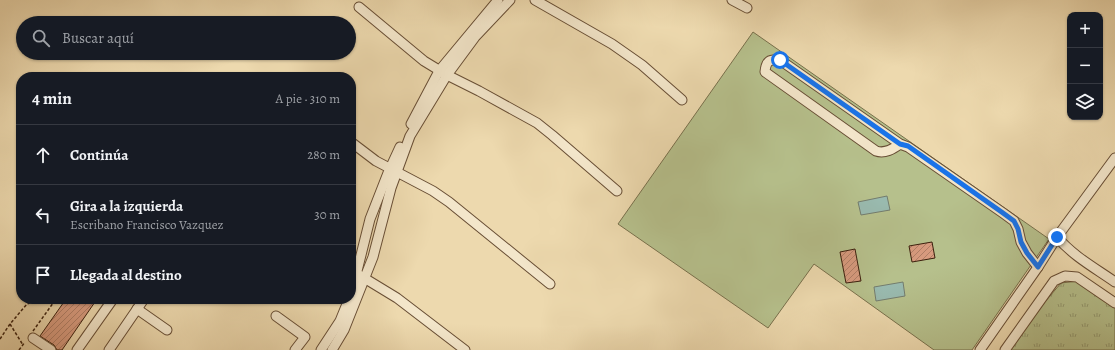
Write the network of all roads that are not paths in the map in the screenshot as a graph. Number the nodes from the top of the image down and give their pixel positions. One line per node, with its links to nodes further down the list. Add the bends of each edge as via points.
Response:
1 (498, 0): 7 (street)
2 (510, 0): 7 (street)
3 (535, 0): 8 (street, via 612,44 642,65)
4 (732, 0): 6 (street)
5 (359, 7): 7 (street, via 424,61)
6 (747, 8)
7 (443, 73): 12 (street, via 412,122); 13 (street, via 537,123)
8 (682, 100)
9 (900, 144): 9 (street, via 881,153 876,151 765,72 766,65 772,59 780,60); 15 (street, via 908,146 1014,221 1021,242)
10 (356, 146): 12 (street, via 376,161)
11 (1115, 158): 14 (street)
12 (394, 170): 16 (street, via 370,219); 18 (street, via 449,202)
13 (617, 191)
14 (1057, 237): 15 (street); 17 (street, via 1065,246)
15 (1038, 267): 35 (street)
16 (358, 274): 34 (street, via 397,298)
17 (1115, 282)
18 (550, 284)
19 (1115, 303): 36 (street, via 1077,277 1065,276 1054,281)
20 (109, 304): 29 (street)
21 (140, 304): 24 (street)
22 (347, 304): 32 (street, via 340,321)
23 (350, 304): 33 (street, via 344,330)
24 (137, 309): 26 (street); 30 (street)
25 (276, 316): 31 (street, via 305,337)
26 (167, 330)
27 (30, 337): 28 (street)
28 (51, 350)
29 (77, 350)
30 (109, 350)
31 (295, 350)
32 (321, 350)
33 (332, 350)
34 (465, 350)
35 (980, 350)
36 (1005, 350)

